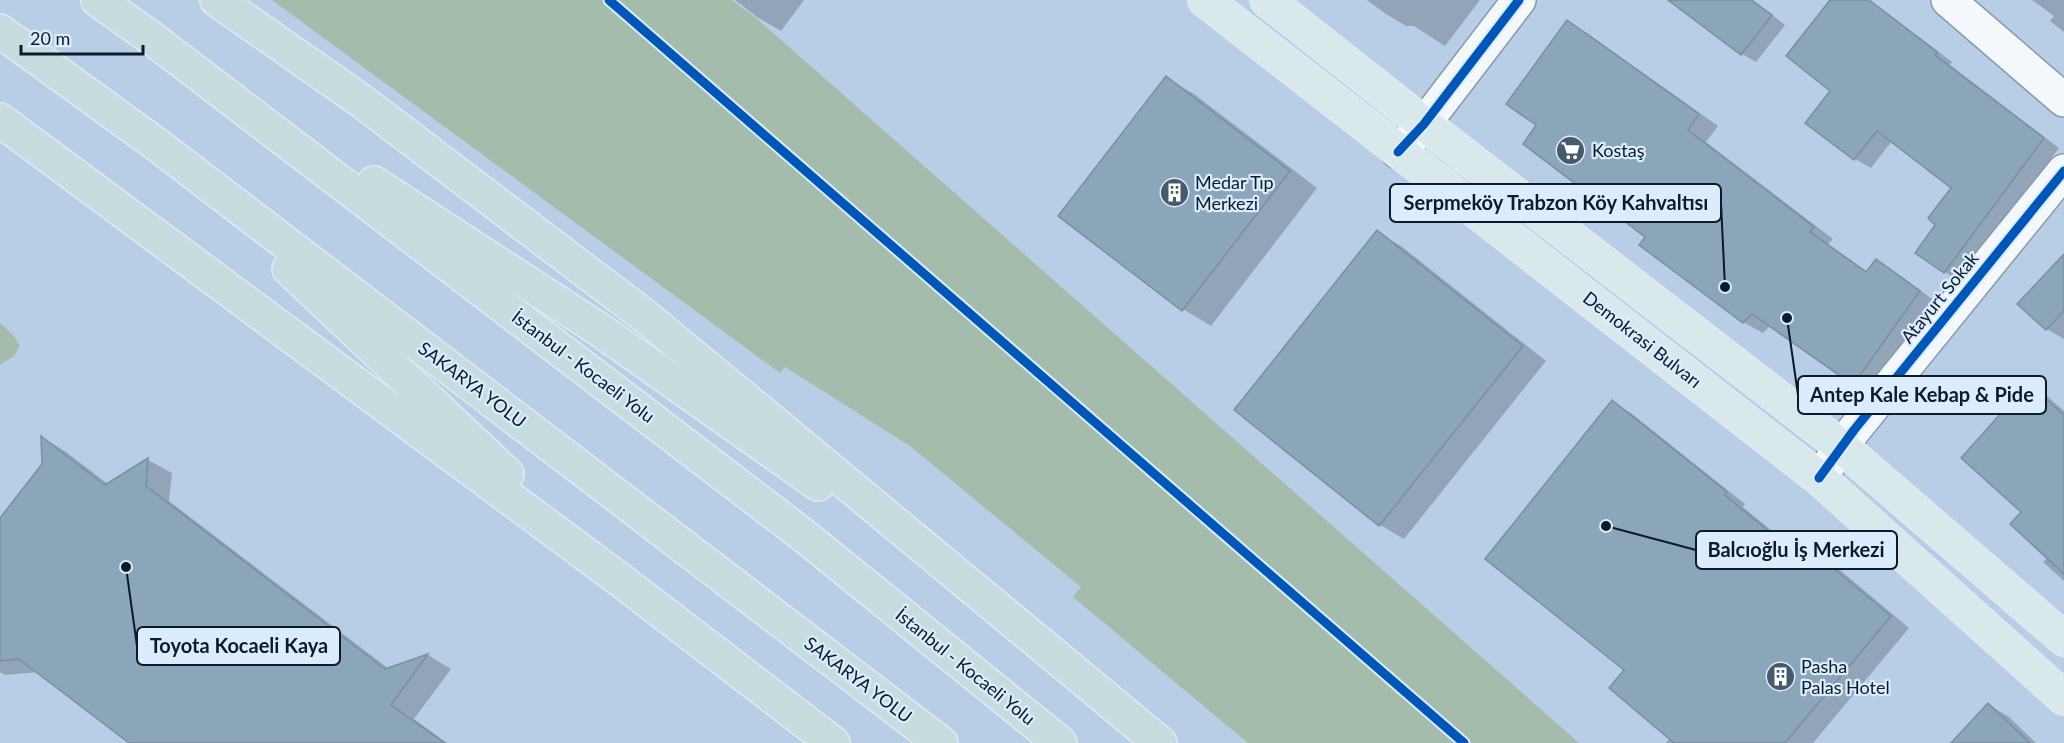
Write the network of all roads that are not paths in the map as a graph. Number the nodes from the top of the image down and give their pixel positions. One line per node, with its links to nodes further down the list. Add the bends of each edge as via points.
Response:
1 (98, 0): 8 (highway, İstanbul - Kocaeli Yolu)
2 (217, 0): 18 (highway, via 360,100 646,317)
3 (1267, 0): 11 (main road, Demokrasi Bulvarı)
4 (1519, 0): 11 (street)
5 (1948, 0): 9 (street)
6 (1209, 1): 13 (main road, Demokrasi Bulvarı)
7 (0, 31): 12 (highway, SAKARYA YOLU)
8 (154, 40): 18 (highway, via 600,330); 23 (highway, İstanbul - Kocaeli Yolu, via 803,535)
9 (2064, 100)
10 (0, 120): 17 (highway)
11 (1424, 124): 13 (street); 15 (main road, Demokrasi Bulvarı)
12 (156, 144): 17 (highway); 22 (highway, SAKARYA YOLU)
13 (1398, 152): 16 (main road, Demokrasi Bulvarı)
14 (2064, 171): 15 (street, Atayurt Sokak)
15 (1842, 447): 16 (street, Atayurt Sokak); 19 (main road, Demokrasi Bulvarı)
16 (1819, 478): 20 (main road, Demokrasi Bulvarı)
17 (619, 579): 21 (highway)
18 (1032, 636): 24 (highway)
19 (2064, 639)
20 (2064, 698)
21 (833, 743)
22 (941, 743)
23 (1060, 743)
24 (1160, 743)

